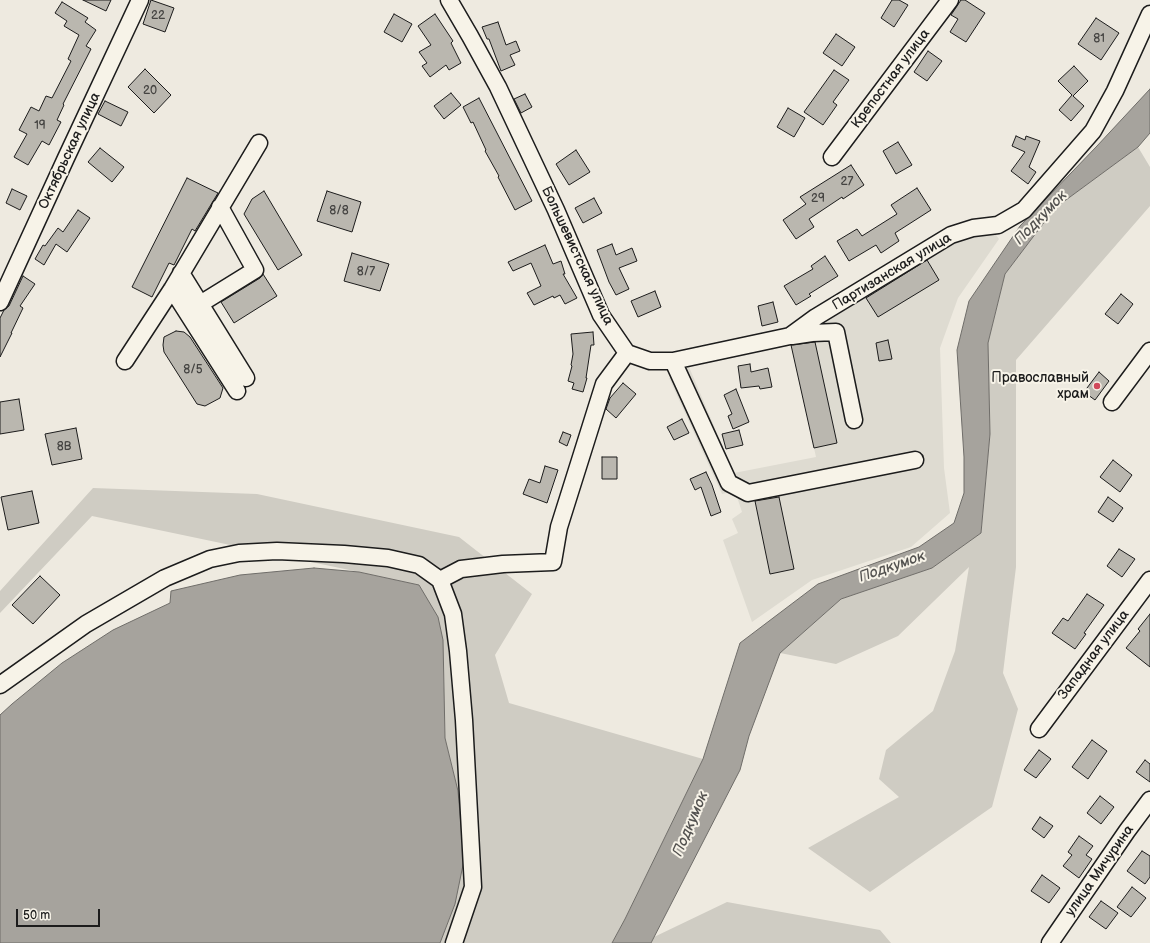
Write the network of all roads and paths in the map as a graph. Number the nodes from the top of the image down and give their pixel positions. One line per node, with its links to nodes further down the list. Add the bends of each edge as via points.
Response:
1 (140, 0): 10 (street, Октябрьская улица)
2 (449, 0): 14 (street, Большевистская улица, via 498,87 556,210 601,315)
3 (950, 0): 6 (street, Крепостная улица)
4 (1150, 14): 12 (street, Партизанская улица, via 1116,91 1093,131 1024,210 998,225 973,228 951,235 816,317)
5 (259, 143): 7 (street)
6 (832, 157)
7 (220, 207): 8 (street); 11 (street, via 255,270)
8 (181, 273): 9 (street); 11 (street)
9 (172, 289): 15 (street); 18 (street)
10 (0, 302)
11 (200, 304): 17 (street)
12 (790, 336): 16 (street, Партизанская улица); 20 (street, via 836,332)
13 (1150, 351): 19 (street)
14 (627, 353): 16 (street, Партизанская улица, via 650,361); 22 (street, via 604,384 559,527 553,562 461,569)
15 (125, 361)
16 (673, 361): 21 (street, via 729,483 748,493)
17 (246, 378)
18 (237, 391)
19 (1112, 402)
20 (854, 420)
21 (915, 460)
22 (440, 580): 24 (street, via 419,565 381,557 277,552 239,553 210,560 165,578 86,624); 27 (street, via 454,614 458,651 473,887)
23 (1150, 580): 25 (street, Западная улица)
24 (0, 685)
25 (1039, 729)
26 (1150, 800): 28 (street, улица Мичурина)
27 (454, 943)
28 (1050, 943)

